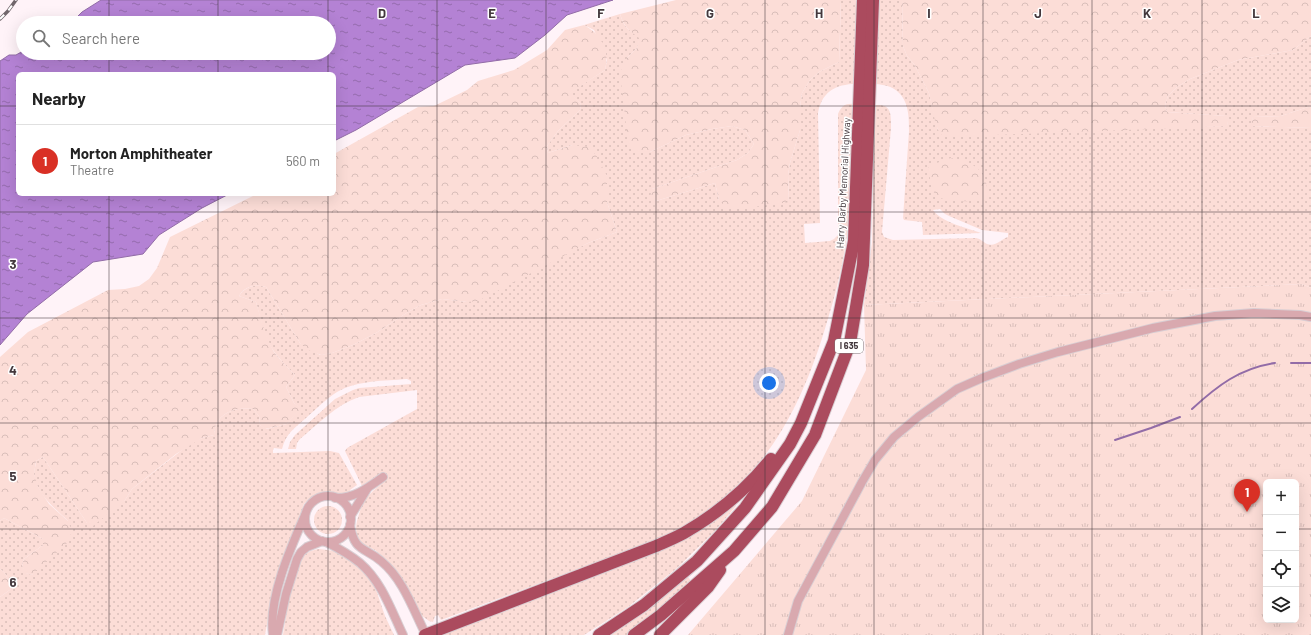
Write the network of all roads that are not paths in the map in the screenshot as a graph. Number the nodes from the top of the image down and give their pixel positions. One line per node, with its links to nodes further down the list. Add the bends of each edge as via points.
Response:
1 (863, 0): 3 (highway, Harry Darby Memorial Highway / I 635)
2 (873, 0): 3 (highway, Harry Darby Memorial Highway / I 635)
3 (863, 109): 5 (highway, Harry Darby Memorial Highway / I 635, via 854,241 834,341); 12 (highway, Harry Darby Memorial Highway / I 635, via 864,265 850,343 815,435 772,507)
4 (1311, 317): 20 (street, via 1254,313 1215,316 1153,328 1019,364 957,389 894,437 875,460 798,601)
5 (802, 423): 16 (highway, via 738,495 712,516 683,534); 17 (highway, Harry Darby Memorial Highway / I 635, via 745,508 697,561 644,605)
6 (383, 477): 7 (street)
7 (368, 489): 8 (street, via 346,498); 10 (street)
8 (335, 498): 9 (street, via 328,496 314,501); 10 (street, via 346,506)
9 (306, 513): 11 (street, via 306,527 315,538); 13 (street, via 286,561 271,624)
10 (350, 521): 11 (street, via 341,538); 16 (street, via 351,532 360,548 392,571)
11 (324, 541): 14 (street, via 307,547 297,559); 15 (street, via 360,563 371,574 381,588)
12 (734, 551): 18 (highway, Harry Darby Memorial Highway / I 635, via 661,615); 19 (highway, via 708,587)
13 (273, 635)
14 (277, 635)
15 (403, 635)
16 (425, 635)
17 (599, 635)
18 (634, 635)
19 (660, 635)
20 (788, 635)

